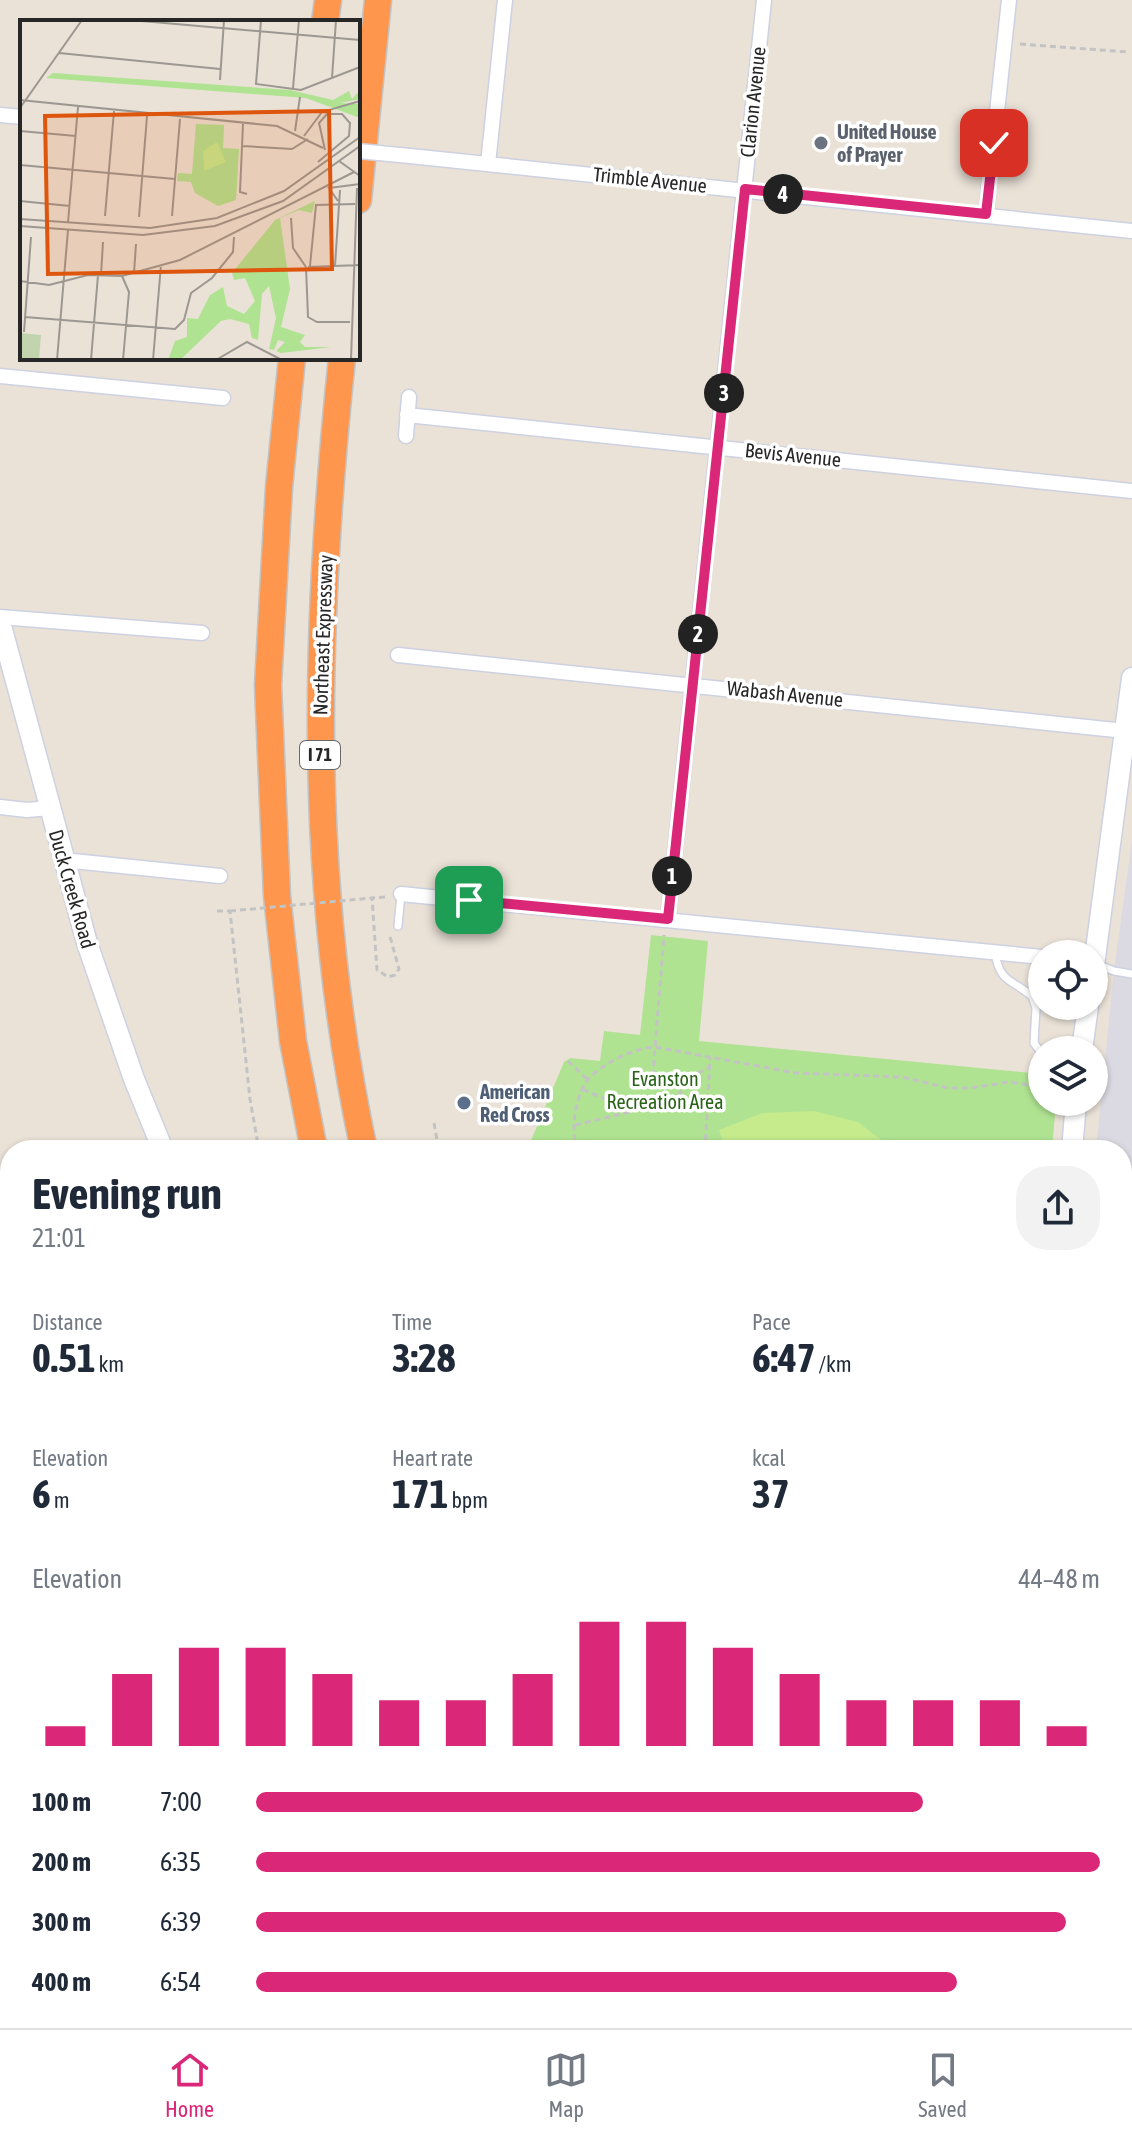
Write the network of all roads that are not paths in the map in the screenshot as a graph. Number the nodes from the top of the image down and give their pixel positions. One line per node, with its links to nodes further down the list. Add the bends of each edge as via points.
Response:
1 (328, 0): 6 (highway)
2 (378, 0): 11 (highway)
3 (505, 0): 10 (street)
4 (764, 0): 12 (street, Clarion Avenue)
5 (1009, 0): 13 (street)
6 (325, 20)
7 (0, 115): 8 (street)
8 (20, 117)
9 (360, 151): 10 (street, Trimble Avenue, bridge)
10 (488, 164): 12 (street, Trimble Avenue)
11 (360, 180)
12 (745, 189): 13 (street, Trimble Avenue); 22 (street, Clarion Avenue)
13 (986, 214): 14 (street, Trimble Avenue)
14 (1132, 231)
15 (292, 360): 45 (highway, I 71, via 268,685 279,910 293,1041)
16 (342, 360): 46 (highway, Northeast Expressway / I 71, via 322,585 320,735 326,892 348,1074)
17 (0, 376): 19 (street)
18 (409, 397): 20 (street)
19 (223, 398)
20 (407, 415): 21 (street); 22 (street, Bevis Avenue)
21 (406, 436)
22 (718, 447): 23 (street, Bevis Avenue); 28 (street, Clarion Avenue)
23 (1132, 491)
24 (0, 619): 25 (street); 31 (street, Duck Creek Road)
25 (202, 633)
26 (398, 655): 28 (street, Wabash Avenue)
27 (1132, 678): 29 (street)
28 (692, 685): 29 (street, Wabash Avenue); 35 (street, Clarion Avenue)
29 (1125, 731): 37 (street)
30 (0, 807): 31 (street)
31 (50, 808): 32 (street, Duck Creek Road)
32 (63, 860): 33 (street); 44 (street, Duck Creek Road, via 95,968)
33 (220, 876)
34 (401, 894): 35 (street); 36 (lane)
35 (667, 919): 38 (street)
36 (398, 926)
37 (1097, 940)
38 (995, 953): 39 (street); 42 (lane, via 1006,981 1032,996)
39 (1028, 956)
40 (1108, 969): 41 (lane)
41 (1132, 974)
42 (1034, 1036)
43 (1075, 1116): 47 (street)
44 (159, 1140)
45 (312, 1140)
46 (362, 1140)
47 (1073, 1140)

